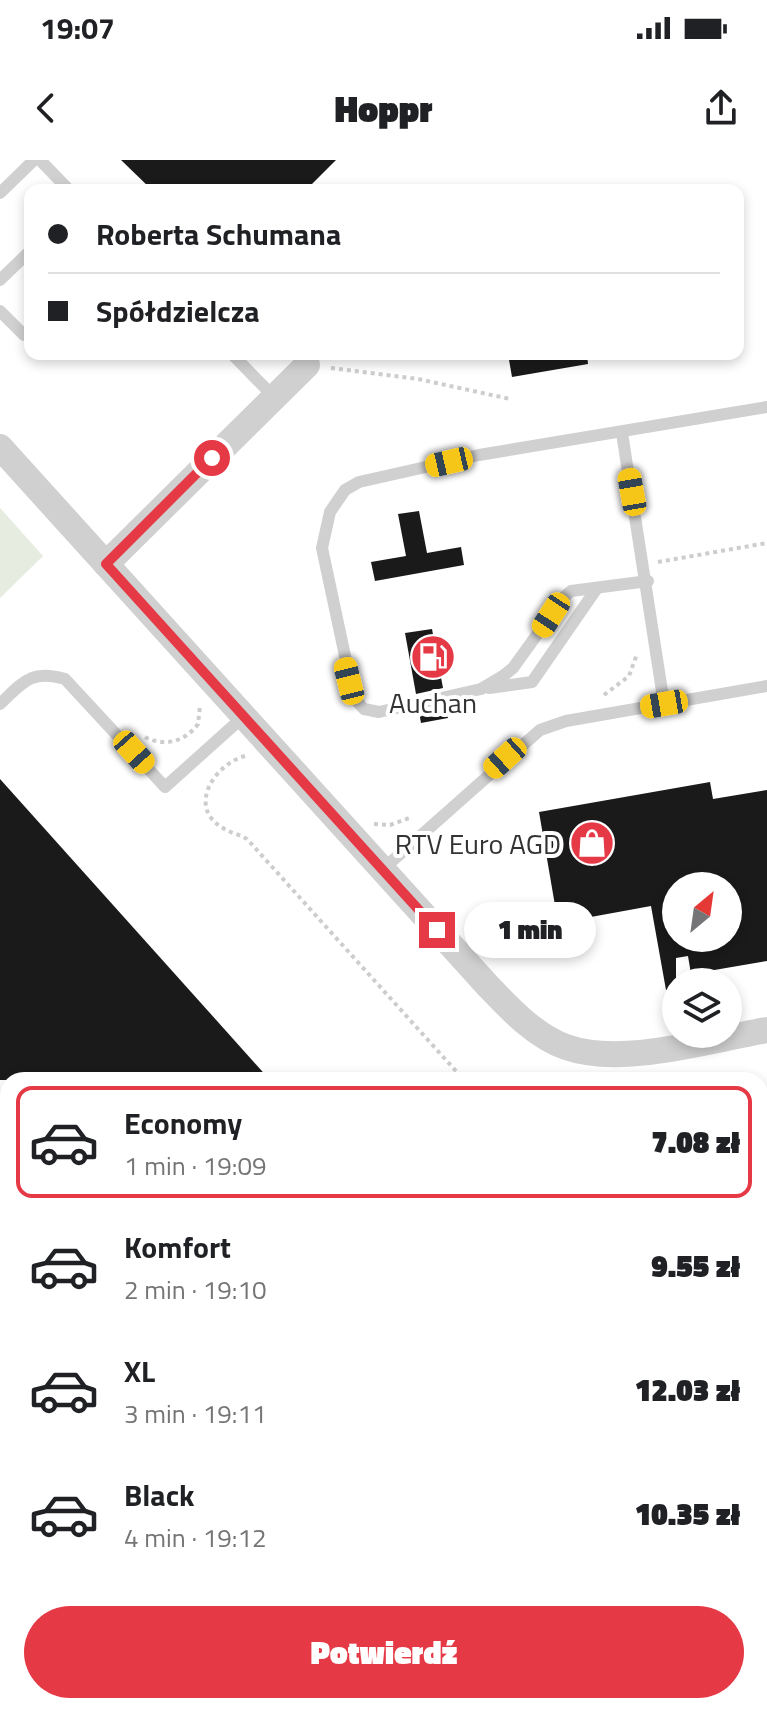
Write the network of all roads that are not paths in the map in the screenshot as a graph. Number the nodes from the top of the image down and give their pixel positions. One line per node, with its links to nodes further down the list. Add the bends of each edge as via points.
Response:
1 (34, 160): 4 (lane)
2 (40, 160): 3 (lane)
3 (63, 184)
4 (0, 193)
5 (24, 257): 6 (lane)
6 (0, 280)
7 (0, 311): 8 (lane)
8 (24, 335)
9 (238, 360): 11 (lane)
10 (307, 365): 11 (street)
11 (274, 397): 15 (street)
12 (767, 407): 13 (lane)
13 (622, 433): 16 (lane); 19 (lane, via 479,455 359,482 335,502 322,548 354,698 364,709 379,712)
14 (0, 447): 15 (street)
15 (106, 564): 22 (street)
16 (652, 578): 17 (lane); 21 (lane)
17 (597, 588): 19 (lane, via 564,597 513,668); 19 (lane, via 532,682)
18 (767, 686): 21 (lane)
19 (481, 689)
20 (0, 704): 22 (lane, via 26,680 45,673 65,679 165,787)
21 (664, 704): 23 (lane, via 566,721 536,732)
22 (243, 717): 23 (street)
23 (382, 870): 24 (street, via 518,1015 562,1045 597,1053 640,1052)
24 (767, 1030)

